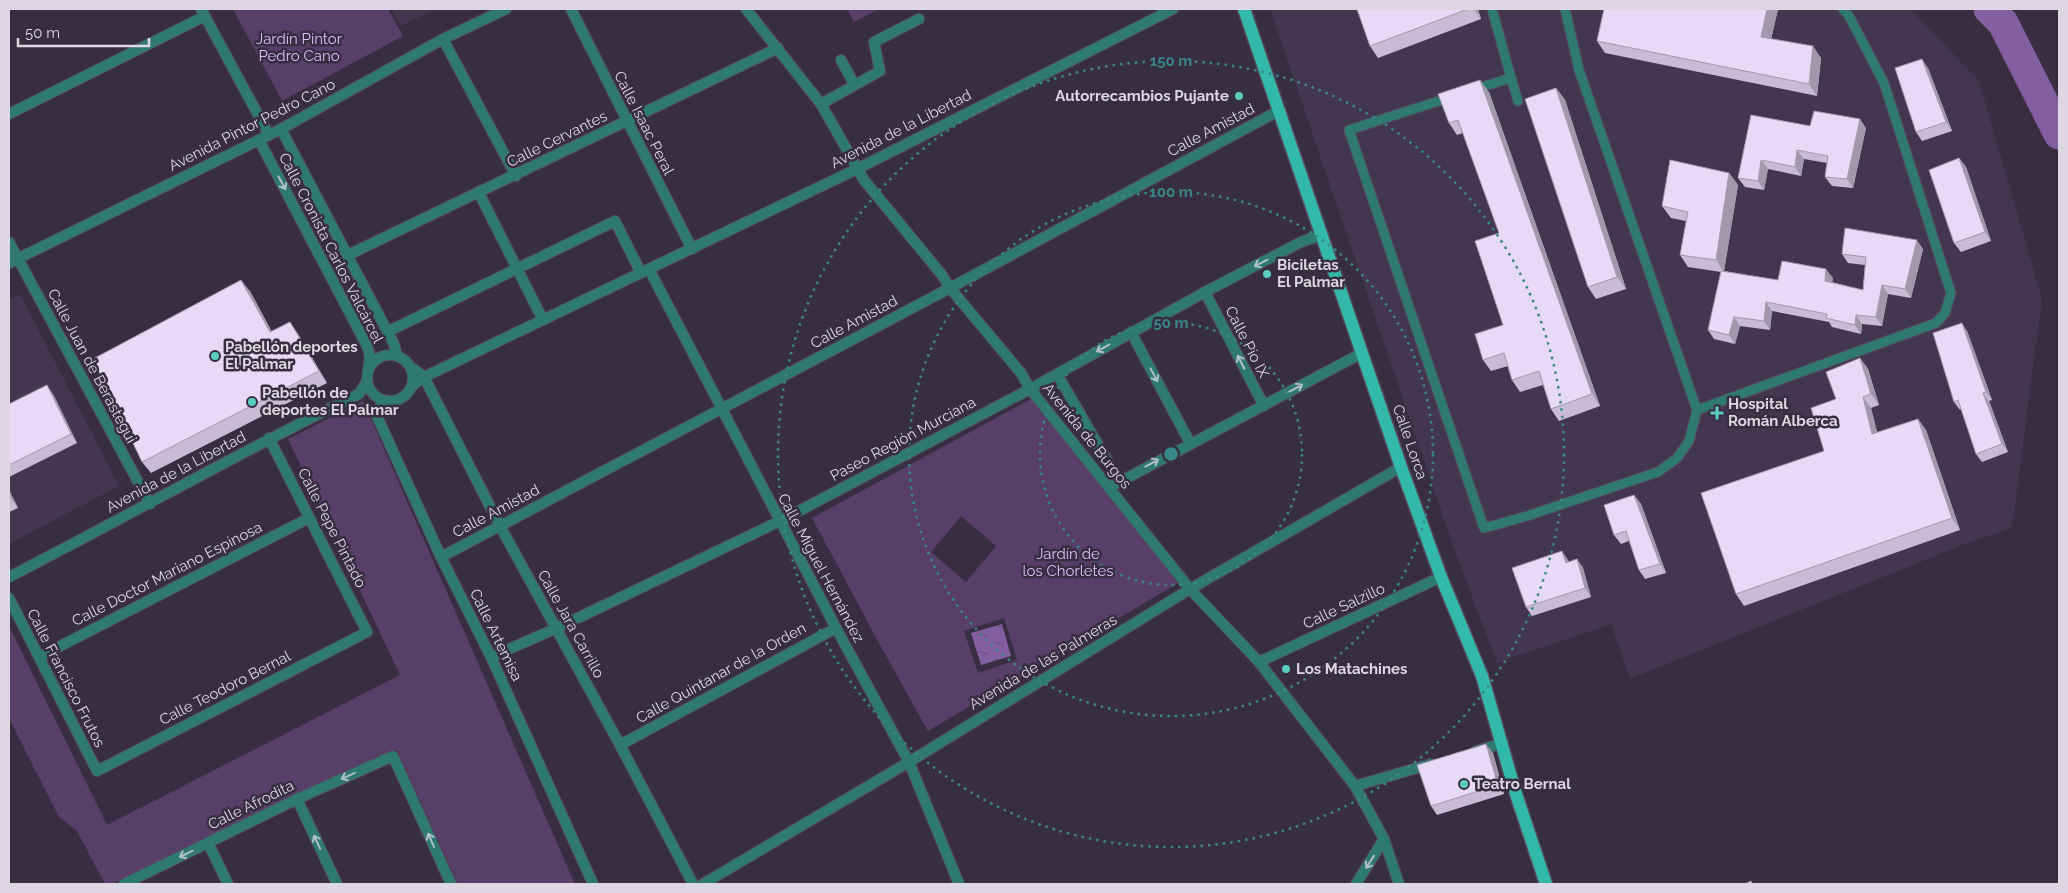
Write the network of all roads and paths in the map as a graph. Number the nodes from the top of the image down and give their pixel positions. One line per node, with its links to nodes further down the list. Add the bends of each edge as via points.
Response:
1 (506, 9): 11 (street, Avenida Pintor Pedro Cano)
2 (571, 9): 20 (street, Calle Isaac Peral)
3 (746, 9): 12 (street, Avenida de Burgos)
4 (1173, 9): 24 (street, Avenida de la Libertad)
5 (1244, 9): 18 (main road, Calle Lorca)
6 (1492, 9): 14 (lane)
7 (1565, 9): 51 (lane, via 1579,70)
8 (1843, 9): 51 (lane, via 1884,83 1951,293 1945,313 1936,323)
9 (202, 12): 19 (street); 22 (street)
10 (919, 19): 15 (street, via 874,42 880,71)
11 (443, 39): 21 (street, Avenida Pintor Pedro Cano); 25 (street)
12 (778, 48): 17 (street, Avenida de Burgos); 20 (street, Calle Cervantes)
13 (841, 60): 15 (street)
14 (1511, 78): 16 (lane); 51 (lane, via 1349,130 1484,528 1658,472 1677,458 1689,441)
15 (854, 84): 17 (street)
16 (1518, 101)
17 (821, 104): 24 (street, Avenida de Burgos)
18 (1280, 110): 27 (main road, Calle Lorca); 34 (street, Calle Amistad)
19 (9, 114)
20 (626, 122): 25 (street, Calle Cervantes); 29 (street, Calle Isaac Peral)
21 (281, 129): 22 (street, Avenida Pintor Pedro Cano); 30 (street, Calle Cronista Carlos Valcárcel)
22 (269, 135): 23 (street, Avenida Pintor Pedro Cano)
23 (259, 140): 31 (street, Avenida Pintor Pedro Cano); 43 (street, Calle Cronista Carlos Valcárcel, one-way to 43, via 368,348)
24 (859, 168): 29 (street, Avenida de la Libertad); 34 (street, Avenida de Burgos, via 864,180)
25 (516, 176): 26 (street, Calle Cervantes)
26 (480, 193): 30 (street, Calle Cervantes); 32 (street)
27 (1321, 235): 35 (street, Paseo Región Murciana, one-way to 35, via 1301,242); 39 (main road, Calle Lorca)
28 (9, 242): 31 (street, Calle Juan de Berastegui)
29 (692, 249): 33 (street, Avenida de la Libertad)
30 (348, 255): 37 (street, Calle Cronista Carlos Valcárcel)
31 (13, 261): 57 (street, Calle Juan de Berastegui)
32 (518, 269): 33 (street, via 615,221); 36 (street); 37 (street)
33 (645, 271): 36 (street, Avenida de la Libertad); 50 (street, Calle Miguel Hernández)
34 (950, 288): 46 (street, Avenida de Burgos, via 1021,373); 50 (street, Calle Amistad)
35 (1205, 292): 38 (street, Paseo Región Murciana); 49 (street, Calle Pío IX, one-way to 35)
36 (543, 320): 44 (street, Avenida de la Libertad)
37 (387, 332): 40 (street, Calle Cronista Carlos Valcárcel)
38 (1131, 332): 42 (street, Paseo Región Murciana, one-way to 42); 53 (street, one-way to 53)
39 (1362, 353): 49 (street, one-way to 39); 54 (main road, Calle Lorca)
40 (397, 356): 41 (street); 43 (street, via 379,357 372,363)
41 (411, 368): 44 (street); 45 (street)
42 (1057, 374): 46 (street, Paseo Región Murciana); 55 (street)
43 (367, 376): 47 (street); 48 (street, via 369,389)
44 (424, 377): 45 (street, Avenida de la Libertad); 60 (street, Calle Jara Carrillo)
45 (412, 386): 48 (street, via 400,399 392,402)
46 (1030, 389): 56 (street, Avenida de Burgos); 59 (street, Paseo Región Murciana)
47 (359, 394): 48 (street); 52 (street, Avenida de la Libertad)
48 (379, 398): 61 (street, Calle Artemisa, via 376,414)
49 (1264, 406): 53 (street)
50 (721, 410): 59 (street, Calle Miguel Hernández); 60 (street, Calle Amistad)
51 (1697, 410)
52 (269, 438): 57 (street, Avenida de la Libertad); 58 (street, Calle Pepe Pintado)
53 (1190, 442): 55 (street, one-way to 53)
54 (1401, 467): 63 (main road, Calle Lorca); 64 (street, Avenida de las Palmeras)
55 (1119, 481): 56 (street)
56 (1110, 487): 64 (street, Avenida de Burgos)
57 (150, 504): 62 (street, Avenida de la Libertad)
58 (309, 518): 68 (street, Calle Pepe Pintado); 69 (street, Calle Doctor Mariano Espinosa)
59 (780, 521): 66 (street, Paseo Región Murciana); 67 (street, Calle Miguel Hernández)
60 (500, 526): 61 (street, Calle Amistad); 66 (street, Calle Jara Carrillo)
61 (441, 557): 70 (street, Calle Artemisa)
62 (9, 577)
63 (1441, 577): 71 (street, Calle Salzillo); 72 (main road, Calle Lorca, via 1482,676)
64 (1190, 590): 71 (street, Avenida de Burgos); 75 (street, Avenida de las Palmeras)
65 (9, 598): 69 (street, Calle Francisco Frutos)
66 (557, 628): 70 (street, Paseo Región Murciana); 73 (street, Calle Jara Carrillo)
67 (836, 628): 73 (street, Calle Quintanar de la Orden); 75 (street, Calle Miguel Hernández)
68 (368, 632): 77 (street, Calle Teodoro Bernal)
69 (39, 657): 77 (street, Calle Francisco Frutos)
70 (491, 657): 86 (street, Calle Artemisa)
71 (1259, 662): 78 (street, Avenida de Burgos)
72 (1503, 743): 74 (street); 92 (main road, Calle Lorca)
73 (620, 745): 87 (street, Calle Jara Carrillo)
74 (1466, 754)
75 (909, 762): 88 (street, Avenida de las Palmeras); 89 (street, Calle Miguel Hernández)
76 (1438, 762): 78 (street)
77 (97, 771)
78 (1355, 786): 80 (street, Avenida de Burgos)
79 (297, 799): 81 (street, Calle Afrodita); 84 (street, one-way to 79); 85 (street, Calle Afrodita, one-way to 79, via 393,756)
80 (1384, 840): 90 (street, one-way to 90); 91 (street, Avenida de Burgos)
81 (208, 843): 82 (street, Calle Afrodita, one-way to 82); 83 (street)
82 (124, 884)
83 (228, 884)
84 (337, 884)
85 (451, 884)
86 (593, 884)
87 (693, 884)
88 (702, 884)
89 (959, 884)
90 (1356, 884)
91 (1399, 884)
92 (1546, 884)

